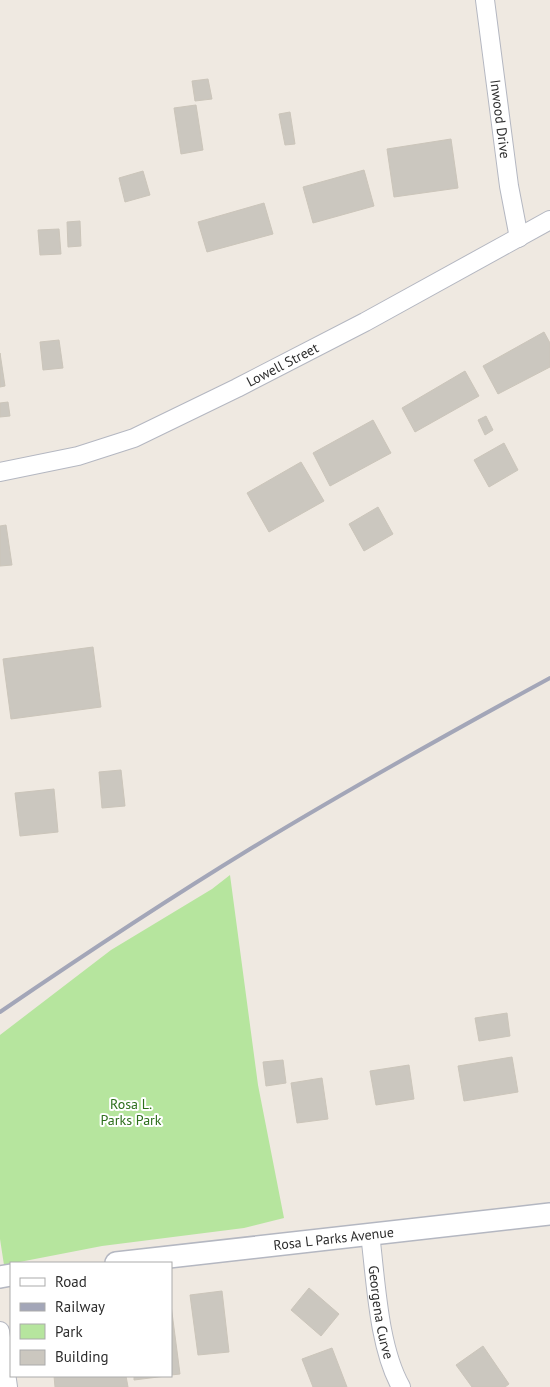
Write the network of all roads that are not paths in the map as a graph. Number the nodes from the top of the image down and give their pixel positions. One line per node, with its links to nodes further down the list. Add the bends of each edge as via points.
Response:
1 (485, 0): 3 (street, Inwood Drive, via 509,186)
2 (550, 220): 3 (street, Lowell Street)
3 (519, 238): 4 (street, Lowell Street, via 365,322 134,438 78,456)
4 (0, 472)
5 (550, 1214): 6 (street, Rosa L Parks Avenue)
6 (370, 1234): 7 (street, Rosa L Parks Avenue); 10 (street, Georgena Curve, via 383,1335)
7 (125, 1262)
8 (0, 1331): 9 (street)
9 (8, 1387)
10 (401, 1387)

